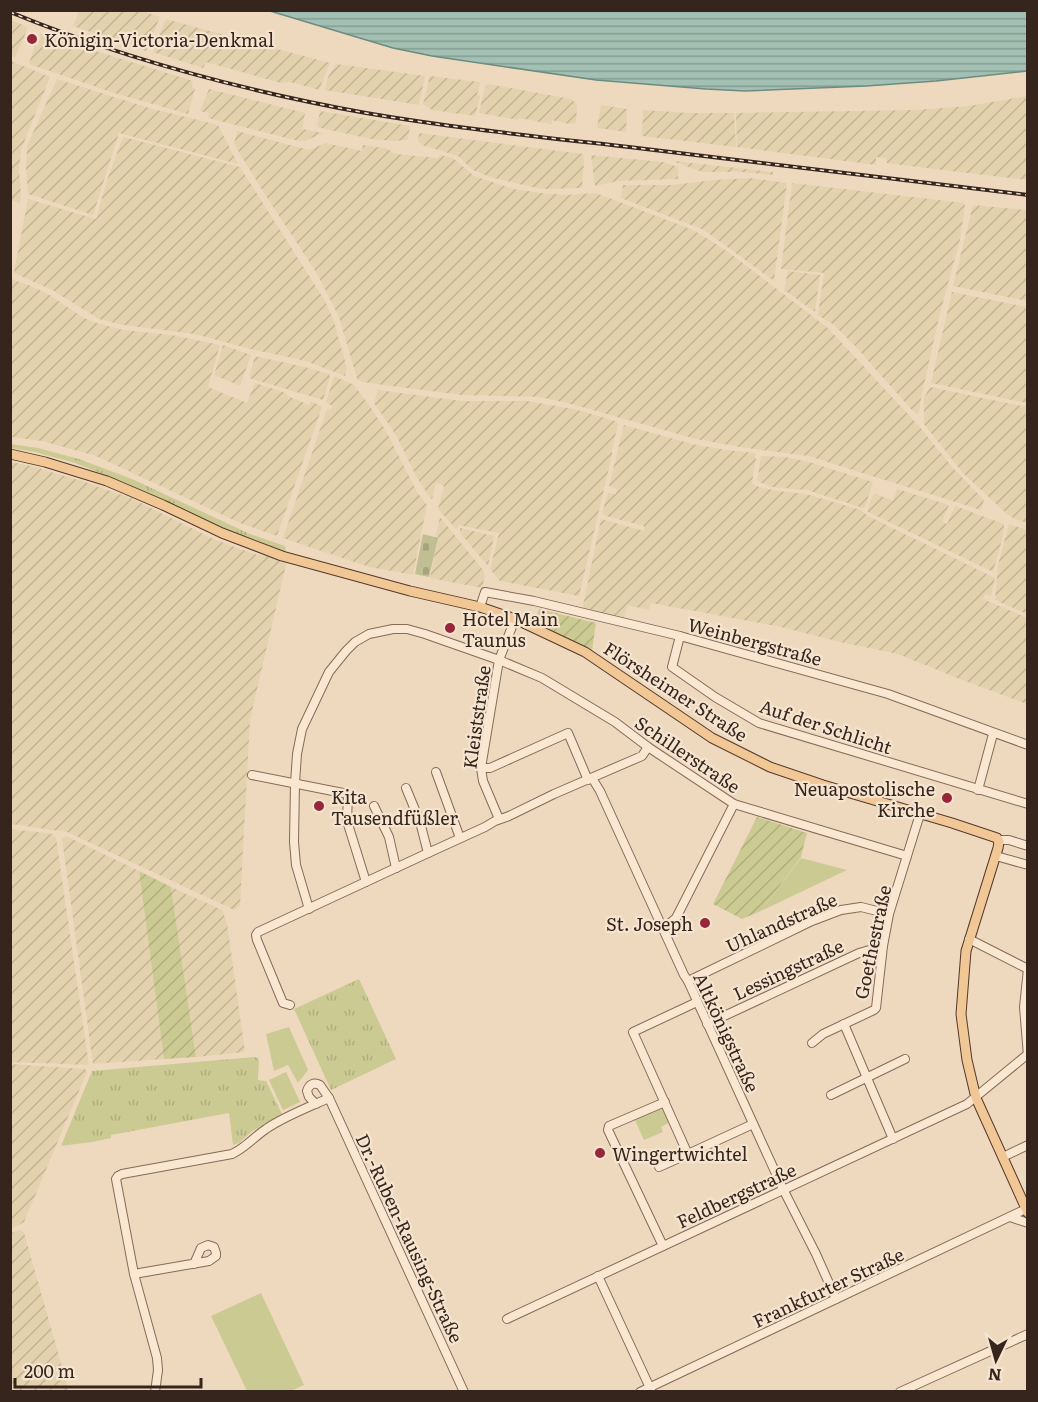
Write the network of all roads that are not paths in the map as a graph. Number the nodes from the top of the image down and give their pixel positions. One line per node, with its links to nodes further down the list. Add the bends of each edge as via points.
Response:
1 (10, 454): 2 (main road, Flörsheimer Straße, via 107,481 282,556)
2 (480, 607): 3 (main road, Flörsheimer Straße); 4 (street, Weinbergstraße, via 485,591)
3 (515, 619): 5 (street, Kleiststraße); 19 (main road, Flörsheimer Straße, via 585,652 712,738 770,767)
4 (680, 636): 6 (street, Weinbergstraße, via 888,694); 15 (street, Auf der Schlicht, via 672,667 759,723)
5 (499, 660): 8 (street, Schillerstraße, via 542,678); 9 (street, Kleiststraße); 13 (street, Schillerstraße, via 407,629 377,631 362,637 329,672 315,700 302,729)
6 (993, 734): 7 (street, Weinbergstraße); 15 (street)
7 (1028, 745)
8 (648, 747): 12 (street, via 642,756); 16 (street, Schillerstraße)
9 (481, 768): 12 (street, Altkönigstraße, via 568,734); 20 (street, Kleiststraße)
10 (436, 772): 21 (street)
11 (252, 775): 13 (street)
12 (590, 779): 20 (street); 32 (street, Altkönigstraße, via 600,791)
13 (295, 783): 29 (street, via 348,794 347,820); 30 (street, Schillerstraße, via 296,865)
14 (406, 788): 24 (street)
15 (978, 790): 17 (street, Auf der Schlicht)
16 (734, 804): 25 (street, Schillerstraße); 32 (street, via 676,918)
17 (1028, 804)
18 (374, 806): 28 (street, via 389,837)
19 (920, 814): 22 (main road, Flörsheimer Straße); 25 (street, Goethestraße)
20 (500, 819): 21 (street)
21 (460, 838): 24 (street)
22 (998, 840): 23 (street, Flörsheimer Straße); 26 (main road)
23 (1028, 846)
24 (428, 853): 28 (street)
25 (907, 856): 31 (street, Goethestraße)
26 (996, 856): 27 (street); 33 (main road)
27 (1028, 865)
28 (396, 868): 29 (street)
29 (366, 882): 30 (street)
30 (309, 909): 38 (street, via 256,935 283,1003)
31 (889, 914): 34 (street, Goethestraße); 36 (street, Uhlandstraße, via 861,907 841,910)
32 (662, 927): 36 (street, Altkönigstraße)
33 (969, 939): 35 (street); 47 (main road, via 961,1014)
34 (883, 946): 39 (street, Lessingstraße, via 858,953); 40 (street, Goethestraße, via 875,1009)
35 (1027, 969): 42 (street)
36 (688, 981): 37 (street, Altkönigstraße)
37 (697, 1002): 39 (street, Altkönigstraße); 48 (street, via 633,1032)
38 (290, 1005)
39 (707, 1024): 50 (street, Altkönigstraße)
40 (844, 1024): 41 (street, Goethestraße); 44 (street)
41 (812, 1043)
42 (1027, 1055): 47 (street, Feldbergstraße)
43 (905, 1059): 44 (street)
44 (867, 1077): 45 (street); 51 (street)
45 (831, 1095)
46 (328, 1098): 49 (street); 49 (street, via 320,1085 314,1083 308,1094); 69 (street, Dr.-Ruben-Rausing-Straße)
47 (976, 1098): 51 (street, Feldbergstraße); 54 (main road)
48 (664, 1102): 53 (street); 60 (street, via 608,1128)
49 (316, 1104): 62 (street, via 262,1131 232,1154 118,1176)
50 (753, 1124): 53 (street); 56 (street, Altkönigstraße)
51 (893, 1139): 56 (street, Feldbergstraße)
52 (1028, 1145): 54 (street)
53 (688, 1154): 55 (street)
54 (1003, 1157): 57 (main road)
55 (659, 1167)
56 (783, 1189): 60 (street, Feldbergstraße); 64 (street, Altkönigstraße)
57 (1027, 1210): 58 (street, Frankfurter Straße)
58 (1010, 1216): 59 (street); 64 (street, Frankfurter Straße)
59 (1028, 1223)
60 (663, 1246): 63 (street, Feldbergstraße)
61 (195, 1263): 62 (street)
62 (134, 1274): 68 (street, via 157,1358)
63 (598, 1276): 65 (street, Feldbergstraße); 67 (street)
64 (836, 1299): 67 (street, Frankfurter Straße)
65 (507, 1319)
66 (1028, 1334): 71 (street)
67 (651, 1389): 70 (street, Frankfurter Straße)
68 (155, 1392)
69 (464, 1392)
70 (640, 1392)
71 (900, 1392)

